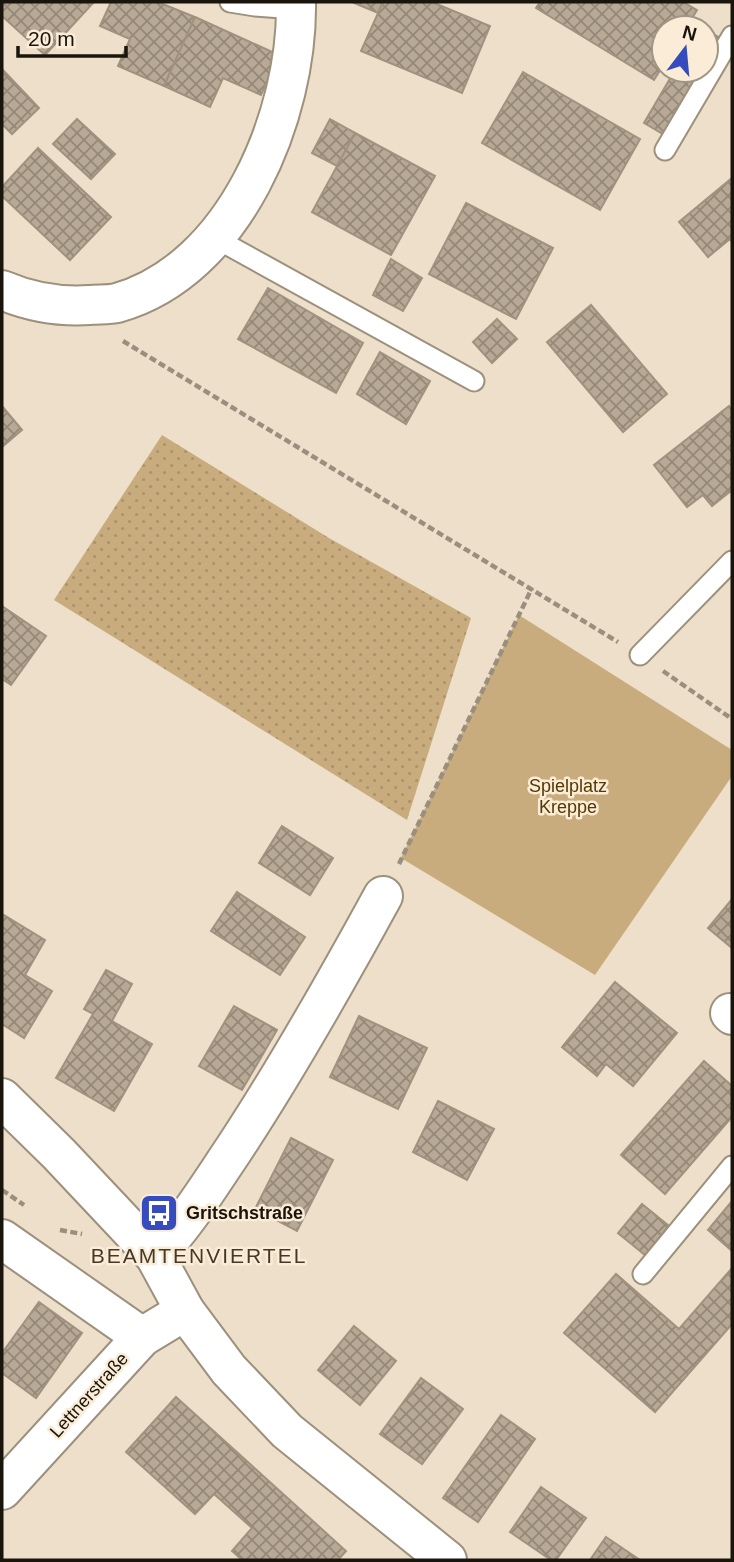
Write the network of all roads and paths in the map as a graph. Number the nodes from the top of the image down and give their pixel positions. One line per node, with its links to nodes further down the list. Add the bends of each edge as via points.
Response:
1 (230, 2): 2 (lane)
2 (296, 5): 5 (street, via 293,54 274,133 240,202)
3 (732, 37): 4 (lane)
4 (665, 150)
5 (215, 238): 6 (street, via 181,270 116,303 65,306); 8 (lane)
6 (2, 289)
7 (113, 335): 10 (path)
8 (474, 381)
9 (732, 561): 11 (lane)
10 (532, 588): 11 (path); 13 (path)
11 (640, 655): 12 (path)
12 (732, 719)
13 (383, 896): 20 (street, via 324,1004 184,1224)
14 (2, 1098): 20 (street)
15 (732, 1166): 21 (lane)
16 (2, 1190): 17 (path)
17 (28, 1208)
18 (50, 1224): 20 (path, via 62,1231)
19 (2, 1239): 23 (street)
20 (143, 1244): 22 (street)
21 (643, 1275)
22 (185, 1311): 23 (street, Lettnerstraße); 25 (street, via 229,1370 287,1431)
23 (142, 1337): 24 (street, Lettnerstraße)
24 (2, 1490)
25 (447, 1560)

